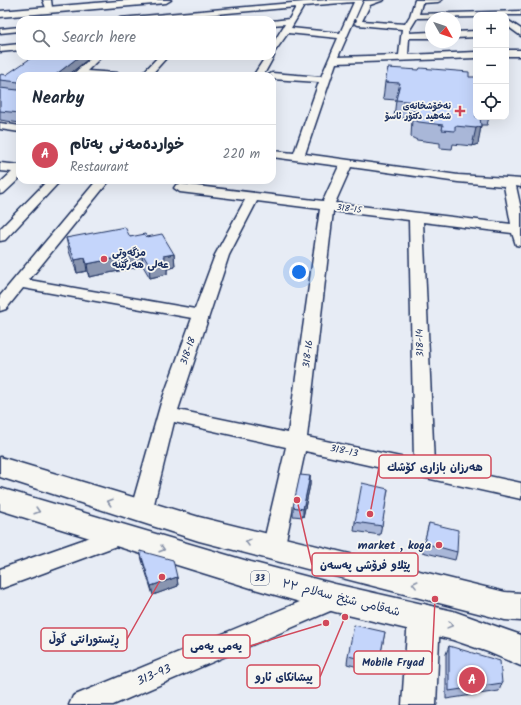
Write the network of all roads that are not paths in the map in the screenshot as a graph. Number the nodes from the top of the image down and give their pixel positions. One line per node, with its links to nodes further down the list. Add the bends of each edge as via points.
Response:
1 (126, 0): 9 (main road)
2 (166, 0): 10 (main road)
3 (264, 0): 12 (street)
4 (353, 0): 11 (street)
5 (359, 0): 36 (street)
6 (380, 0): 24 (street, via 367,3)
7 (419, 0): 8 (street); 21 (street)
8 (438, 0)
9 (48, 3): 13 (main road)
10 (113, 4): 18 (main road); 19 (street)
11 (302, 4): 12 (street); 22 (street)
12 (272, 7): 20 (street)
13 (0, 10)
14 (521, 13): 16 (street)
15 (0, 14): 18 (main road)
16 (509, 14)
17 (473, 15): 21 (street)
18 (19, 16)
19 (119, 16)
20 (180, 16)
21 (414, 16): 26 (street)
22 (291, 21): 23 (street); 29 (street)
23 (276, 23)
24 (358, 23): 26 (street); 36 (street)
25 (509, 24): 31 (street)
26 (409, 27): 35 (street)
27 (16, 29): 28 (street)
28 (3, 30): 39 (street)
29 (285, 30): 36 (street); 37 (street)
30 (509, 33): 31 (street)
31 (520, 33)
32 (473, 34): 34 (street)
33 (425, 35): 35 (street)
34 (461, 35)
35 (404, 36): 44 (street)
36 (347, 38): 49 (street)
37 (276, 45)
38 (16, 48): 39 (street)
39 (4, 49)
40 (345, 53): 45 (street, via 351,57)
41 (509, 53): 42 (street)
42 (521, 53)
43 (473, 55): 44 (street)
44 (403, 57): 45 (street)
45 (375, 58): 49 (street)
46 (94, 60): 50 (street)
47 (160, 60): 51 (street)
48 (268, 60): 52 (street)
49 (332, 60): 54 (street)
50 (80, 72)
51 (149, 72)
52 (260, 72)
53 (276, 76): 54 (street)
54 (325, 80): 58 (street)
55 (0, 126): 56 (street)
56 (16, 128)
57 (276, 154): 58 (street)
58 (299, 156): 59 (street)
59 (347, 162): 63 (street, via 431,175); 69 (street, 318-16)
60 (0, 167): 61 (street)
61 (16, 169)
62 (16, 174): 67 (street)
63 (515, 183): 71 (street)
64 (52, 184): 72 (street)
65 (101, 184): 73 (street)
66 (180, 188): 68 (street, 318-15)
67 (0, 190)
68 (252, 198): 69 (street, 318-15); 75 (street, 318-18, via 222,255)
69 (327, 207): 70 (street, 318-15); 77 (street, 318-16)
70 (416, 217): 71 (street, 318-15); 79 (street, 318-14)
71 (519, 235)
72 (0, 237)
73 (19, 284): 74 (street); 75 (street)
74 (0, 306)
75 (201, 314): 76 (street, 318-18)
76 (167, 414): 77 (street, 318-13); 82 (street, 318-18)
77 (296, 441): 79 (street, 318-13); 84 (street, 318-16)
78 (0, 467): 82 (main road, one-way to 78)
79 (424, 468): 80 (street, 318-13)
80 (521, 491)
81 (0, 500): 83 (main road, شەقامی شێخ سەلام ٣٣ / 33, one-way to 83)
82 (141, 512): 84 (main road, one-way to 82)
83 (119, 536): 85 (street); 86 (main road, شەقامی شێخ سەلام ٣٣ / 33, one-way to 86)
84 (272, 549): 87 (main road, one-way to 84)
85 (0, 579)
86 (336, 598): 88 (main road, شەقامی شێخ سەلام ٣٣ / 33); 90 (street, 313-93)
87 (521, 608)
88 (424, 618): 89 (main road, شەقامی شێخ سەلام ٣٣ / 33, one-way to 89, via 474,632); 91 (main road)
89 (521, 651)
90 (82, 705)
91 (419, 705)

